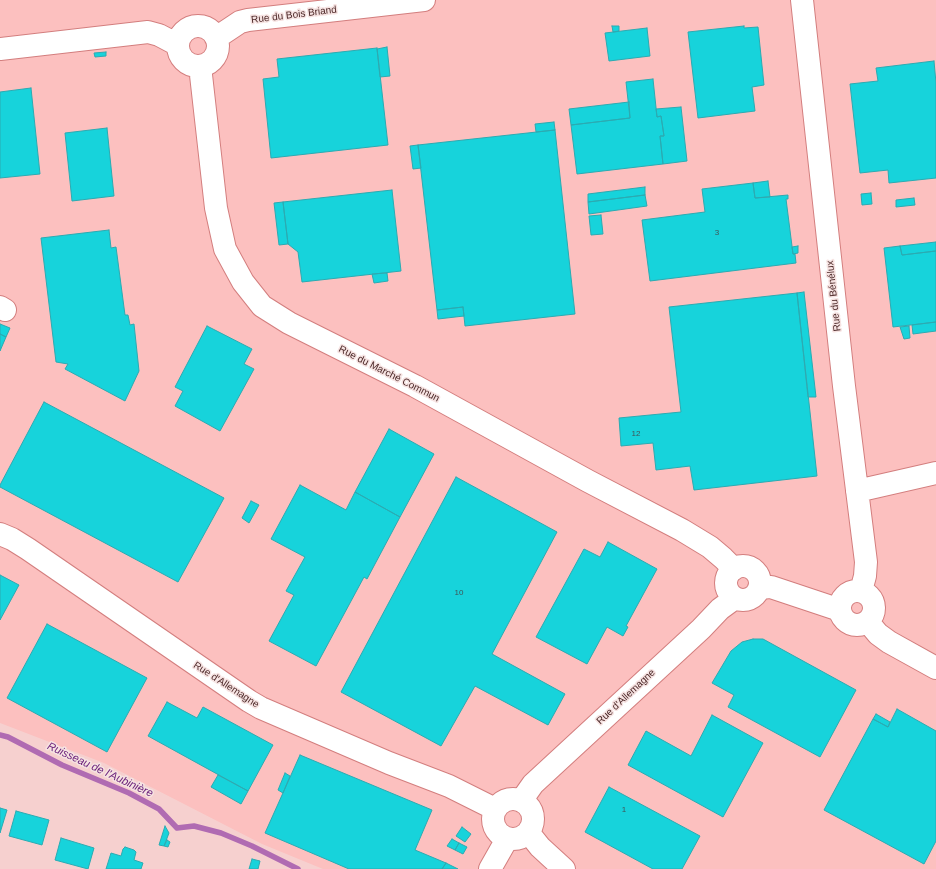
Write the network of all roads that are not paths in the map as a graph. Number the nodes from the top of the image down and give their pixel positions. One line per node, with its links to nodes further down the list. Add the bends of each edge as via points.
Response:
1 (424, 0): 3 (street, Rue du Bois Briand, via 248,20 240,22)
2 (802, 0): 8 (street, Rue du Bénélux)
3 (216, 38): 4 (street, via 207,28 193,26 181,35); 6 (street, via 218,44 214,57)
4 (178, 45): 5 (street, via 148,32); 6 (street, via 182,59)
5 (0, 49)
6 (200, 66): 10 (street, Rue du Marché Commun, via 216,208 225,249 243,282 262,306 289,323 415,386 682,530 710,548)
7 (936, 473): 8 (street)
8 (857, 491): 12 (street, Rue du Bénélux, via 866,562)
9 (0, 534): 18 (street, Rue d'Allemagne, via 28,549 255,705 449,786)
10 (734, 569): 11 (street, via 743,566 753,569 759,577); 13 (street, via 726,582)
11 (760, 588): 13 (street, via 747,600); 14 (street, via 771,587)
12 (860, 591): 14 (street, via 852,591 846,595 841,602); 15 (street, via 870,596 875,607)
13 (735, 598): 17 (street, Rue d'Allemagne, via 720,609 533,784)
14 (840, 610): 15 (street, via 848,623 858,626)
15 (868, 622): 16 (street, via 889,642)
16 (936, 668)
17 (521, 801): 18 (street, via 510,799); 19 (street, via 530,809 532,815 533,821)
18 (495, 808): 20 (street, via 492,821 494,827 502,837)
19 (528, 832): 20 (street, via 519,839); 22 (street)
20 (508, 839): 21 (street)
21 (490, 869)
22 (564, 869)

